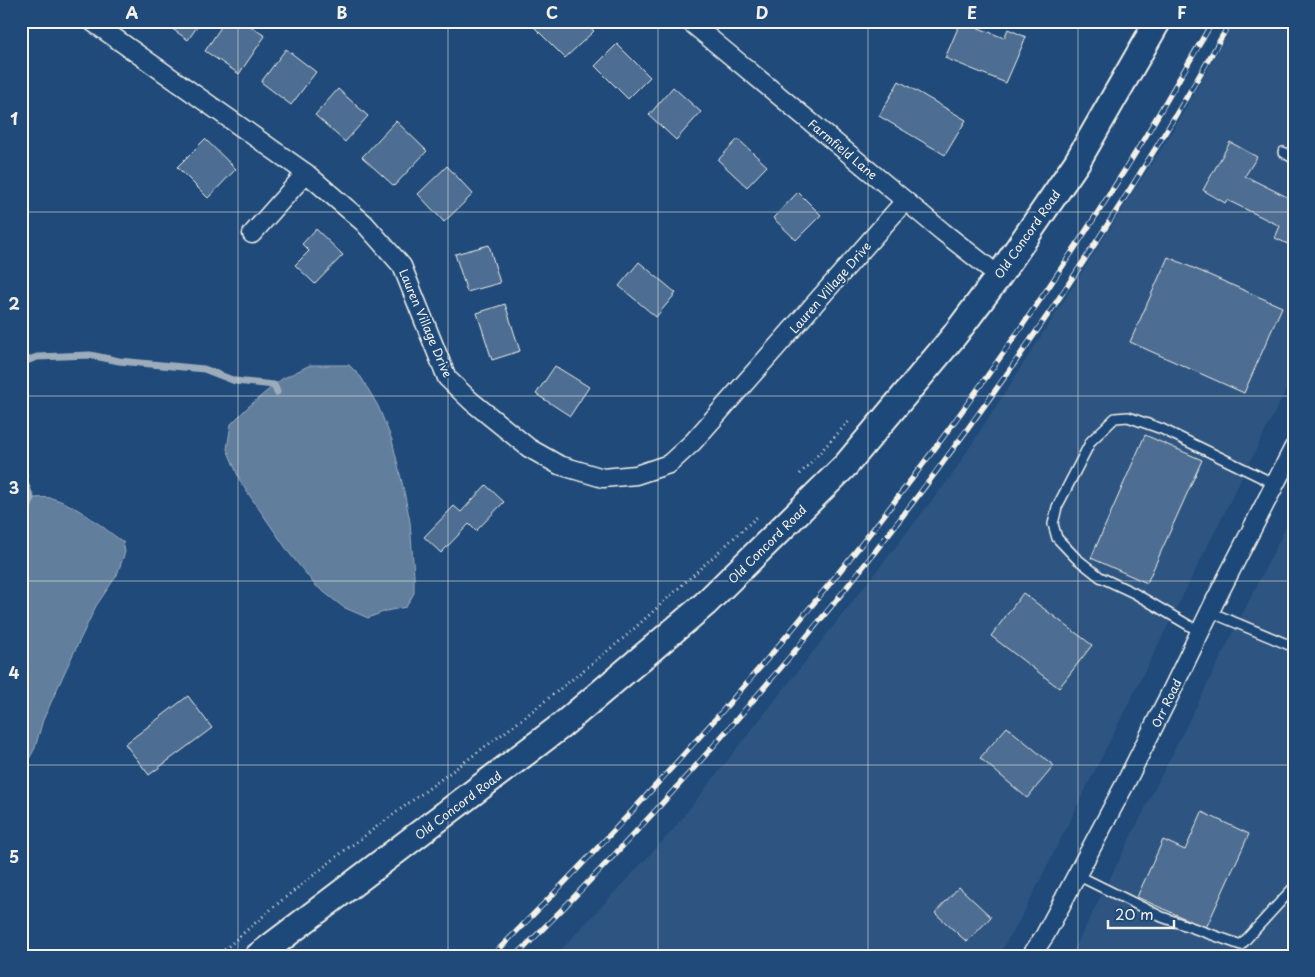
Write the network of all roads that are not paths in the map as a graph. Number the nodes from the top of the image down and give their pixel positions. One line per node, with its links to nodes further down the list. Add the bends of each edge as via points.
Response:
1 (91, 21): 6 (street, Lauren Village Drive)
2 (689, 21): 7 (street, Farmfield Lane)
3 (1158, 21): 9 (street, Old Concord Road, via 1077,162)
4 (1284, 152): 5 (lane)
5 (1294, 159)
6 (306, 173): 7 (street, Lauren Village Drive, via 364,223 402,266 447,378 529,448 559,465 603,478 636,475 669,464 693,442); 8 (street)
7 (905, 201): 9 (street, Farmfield Lane)
8 (252, 234)
9 (999, 276): 17 (street, Old Concord Road, via 954,336 846,465 705,604 561,726)
10 (1294, 447): 11 (street, Orr Road)
11 (1275, 484): 12 (street, Orr Road); 13 (lane, via 1162,429 1128,418 1115,418 1091,441 1058,507 1053,524 1056,538 1100,577)
12 (1210, 612): 13 (street, Orr Road); 14 (lane)
13 (1200, 632): 15 (street, Orr Road)
14 (1294, 647)
15 (1077, 875): 16 (lane, via 1162,917 1241,944); 18 (street, Orr Road)
16 (1294, 887)
17 (258, 956)
18 (1031, 956)

